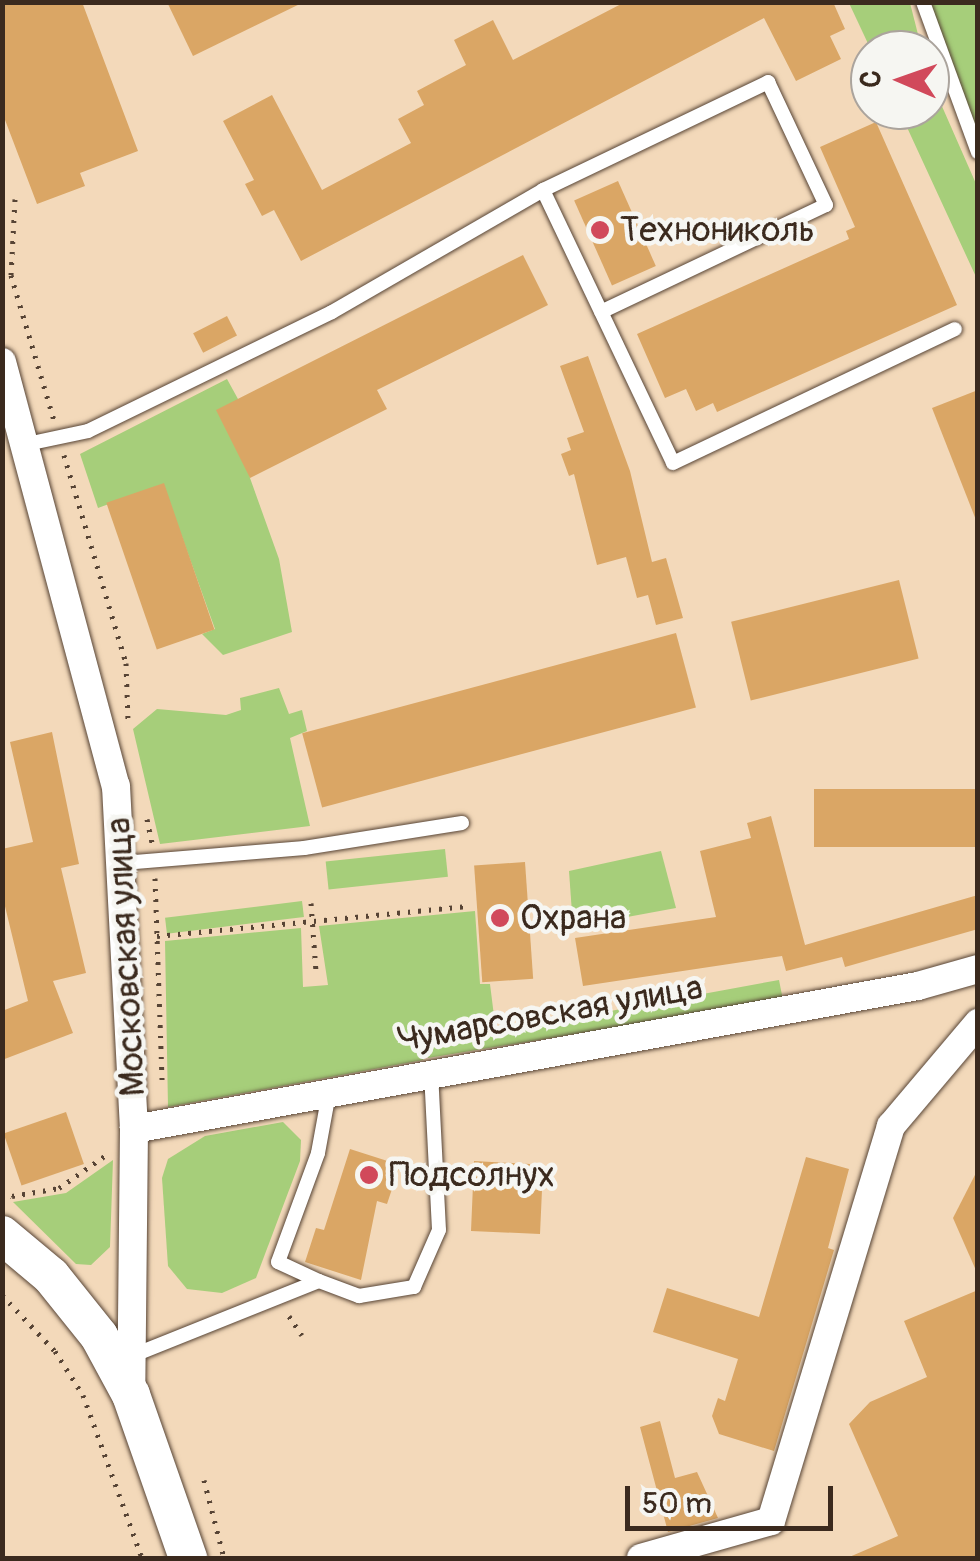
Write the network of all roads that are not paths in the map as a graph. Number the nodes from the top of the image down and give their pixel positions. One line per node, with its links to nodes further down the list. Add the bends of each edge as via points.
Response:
1 (923, 2): 2 (lane)
2 (978, 152)
3 (543, 190): 4 (lane); 4 (lane, via 768,82 810,170 826,205); 7 (lane, via 315,321 88,431)
4 (601, 312): 5 (lane, via 673,464)
5 (955, 329)
6 (2, 362): 7 (street, Московская улица)
7 (27, 444): 9 (street, Московская улица, via 116,786)
8 (462, 823): 9 (lane, via 304,848)
9 (123, 863): 14 (street, Московская улица)
10 (978, 969): 12 (street, Чумарсовская улица, via 918,986)
11 (978, 1023): 20 (street, via 891,1126 771,1521)
12 (430, 1071): 13 (street, Чумарсовская улица); 16 (lane, via 439,1230 414,1287 359,1296)
13 (329, 1093): 14 (street, Чумарсовская улица); 16 (lane, via 318,1153 278,1262)
14 (134, 1128): 17 (street, Московская улица)
15 (2, 1236): 18 (main road, via 76,1304)
16 (320, 1281): 17 (lane)
17 (134, 1355): 18 (street, Московская улица)
18 (131, 1395): 19 (main road, Московская улица)
19 (188, 1558)
20 (641, 1558)

